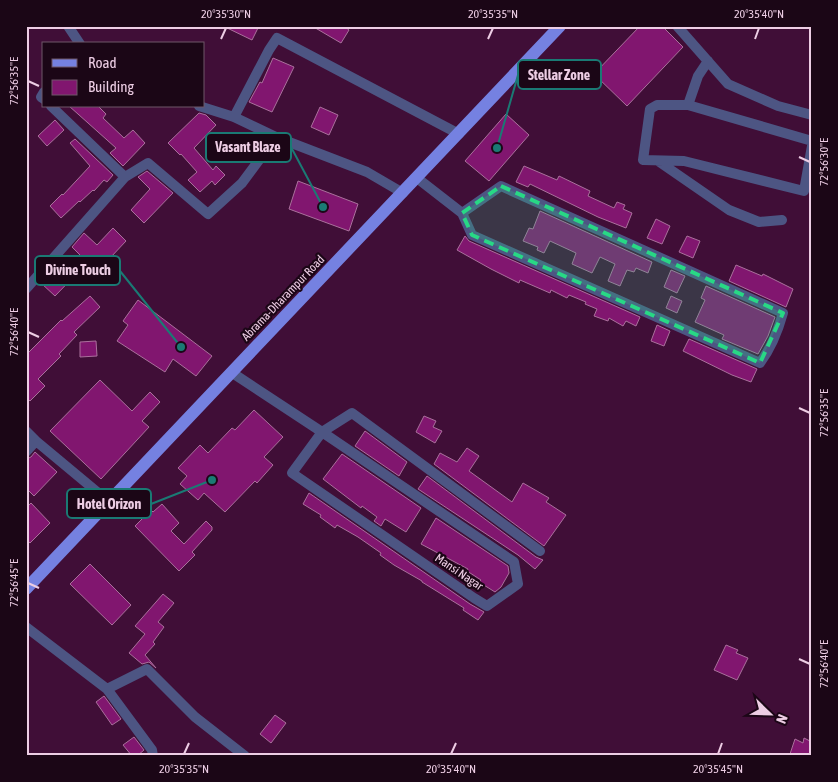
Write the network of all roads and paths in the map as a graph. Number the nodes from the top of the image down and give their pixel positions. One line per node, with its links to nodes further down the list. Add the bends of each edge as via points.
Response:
1 (68, 26): 4 (street)
2 (560, 26): 11 (main road, Abrama-Dharampur Road)
3 (677, 26): 5 (street)
4 (79, 42)
5 (708, 61): 6 (street, via 698,76); 9 (street, via 728,84 778,106)
6 (688, 105): 13 (street); 15 (street, via 650,108 642,160)
7 (53, 108): 16 (street)
8 (205, 108): 10 (street)
9 (812, 115)
10 (234, 117): 11 (street, via 277,38); 12 (street)
11 (458, 134): 17 (main road, Abrama-Dharampur Road)
12 (276, 137): 16 (street, via 242,182 208,214 148,163); 18 (street, via 367,172)
13 (812, 141)
14 (812, 146): 15 (street, via 804,191 684,162)
15 (658, 161): 20 (street, via 729,210 759,222)
16 (125, 177): 21 (street)
17 (417, 178): 18 (main road, Abrama-Dharampur Road); 19 (street)
18 (403, 193): 22 (main road, Abrama-Dharampur Road)
19 (462, 213): 19 (street, via 501,186 783,313 776,336 760,362 472,235)
20 (782, 220)
21 (26, 289)
22 (231, 372): 24 (street, Mansi Nagar); 27 (main road, Abrama-Dharampur Road)
23 (26, 431): 25 (street)
24 (322, 432): 24 (street, Mansi Nagar, via 292,473 487,606 518,584 514,562); 28 (street, Mansi Nagar, via 352,413)
25 (36, 440): 26 (street); 27 (street)
26 (26, 452)
27 (108, 501): 29 (main road, Abrama-Dharampur Road)
28 (540, 551)
29 (26, 589)
30 (26, 627): 31 (street)
31 (108, 689): 32 (street, via 152,750); 33 (street, via 147,669 195,717)
32 (153, 756)
33 (245, 756)

